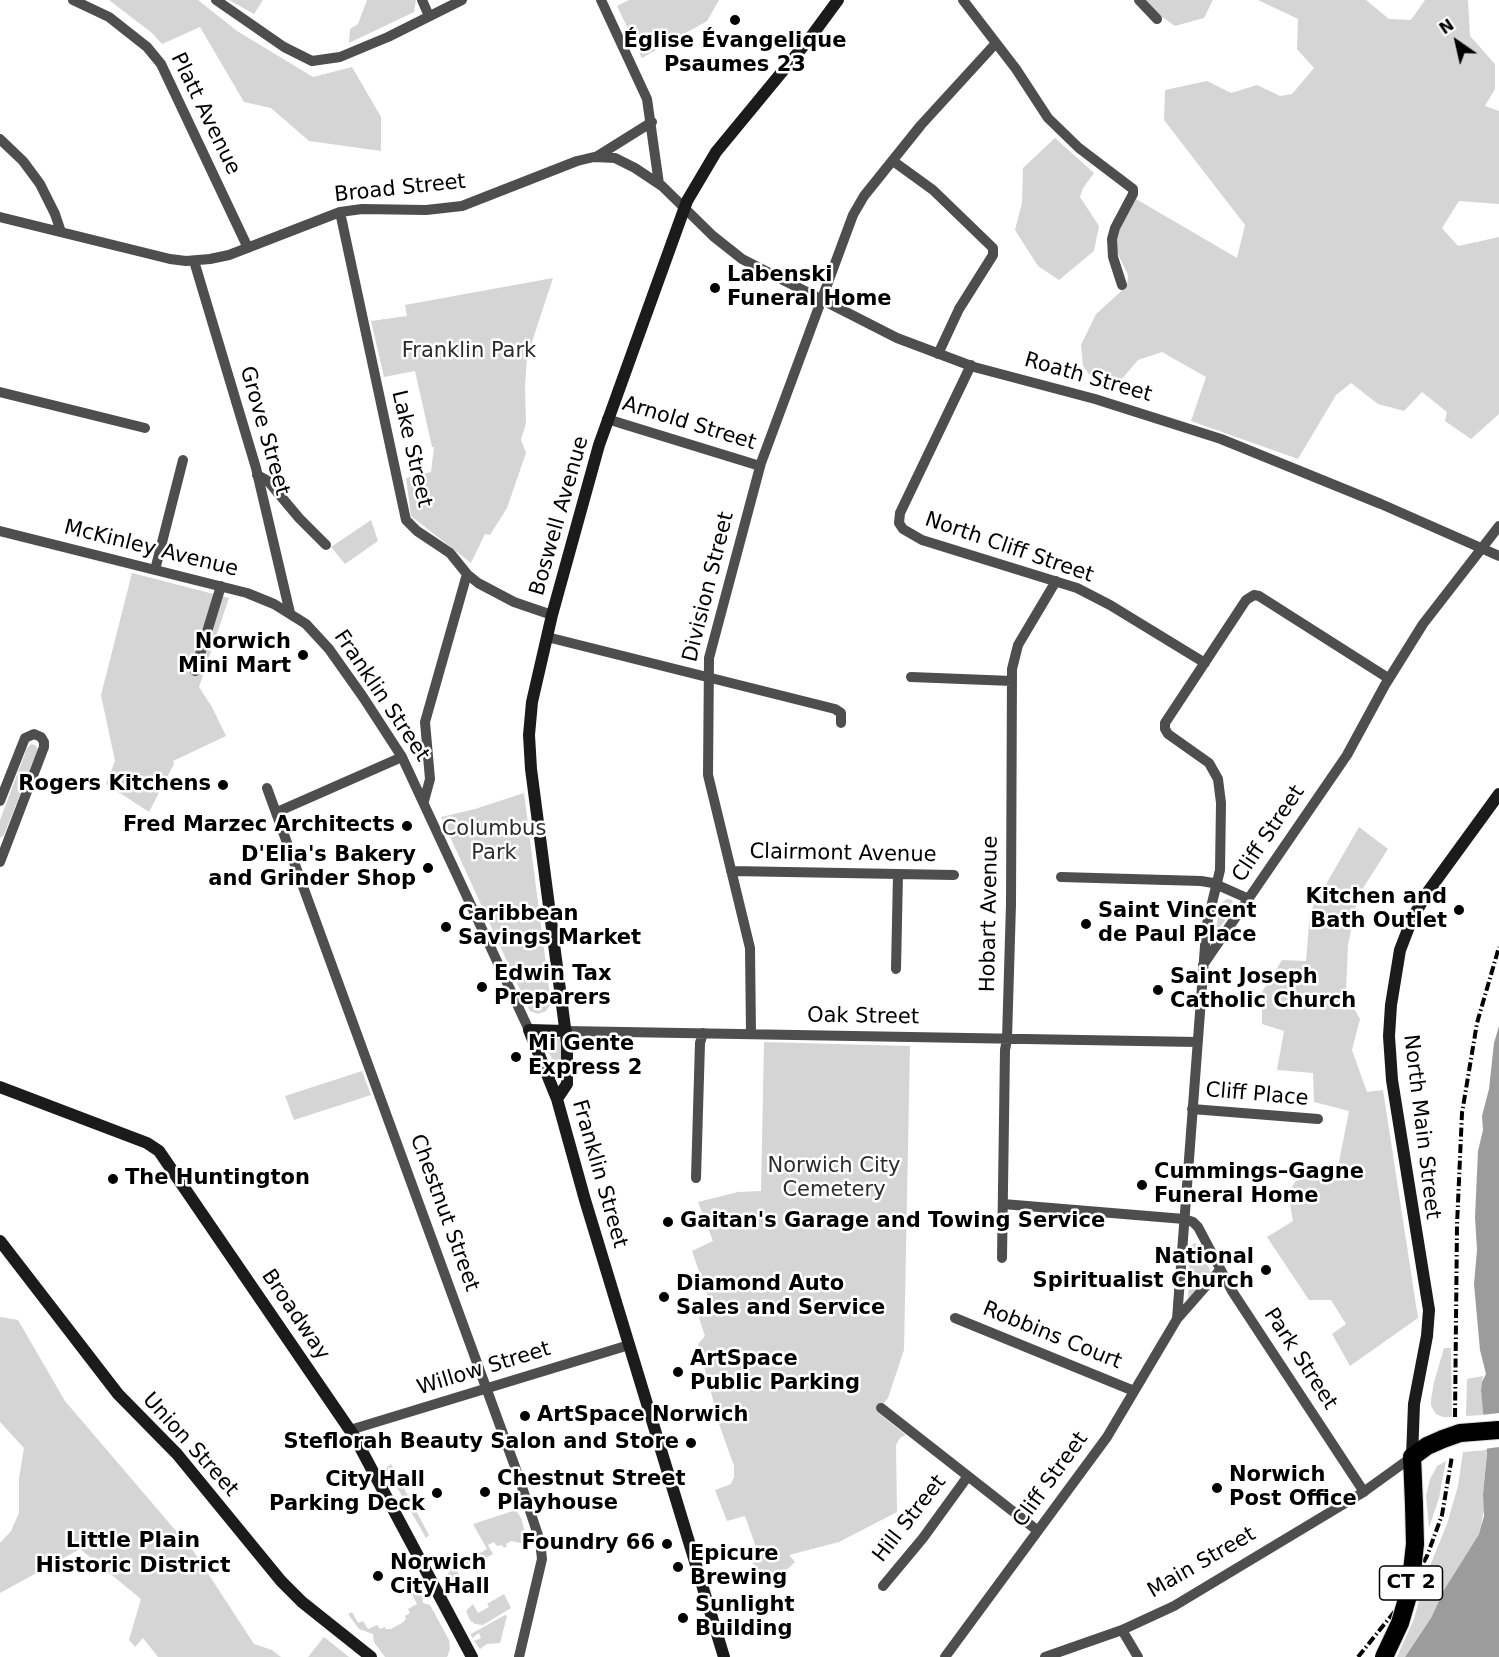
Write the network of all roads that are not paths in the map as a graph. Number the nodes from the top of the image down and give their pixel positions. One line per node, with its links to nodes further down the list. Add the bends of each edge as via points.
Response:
1 (73, 0): 21 (street, Platt Avenue, via 109,16 147,47 160,64)
2 (216, 0): 9 (street, via 284,47 312,61 340,57)
3 (422, 0): 9 (street)
4 (462, 0): 9 (street)
5 (601, 0): 12 (street, via 645,93)
6 (838, 0): 17 (main road, Boswell Avenue, via 716,152)
7 (963, 0): 11 (street)
8 (1139, 0): 10 (street)
9 (429, 16)
10 (1157, 19)
11 (996, 43): 15 (street, Division Street); 23 (street, via 1057,128 1133,190 1112,239)
12 (652, 122): 14 (street); 16 (street)
13 (0, 139): 20 (street, via 40,184)
14 (596, 157): 16 (street, Broad Street, via 620,160); 18 (street, Broad Street, via 562,166 462,206)
15 (892, 161): 24 (street, Division Street, via 853,215); 25 (street, via 933,190 993,250)
16 (659, 184): 17 (street, Broad Street)
17 (684, 207): 24 (street, Roath Street, via 742,259); 28 (main road, Boswell Avenue)
18 (340, 212): 21 (street, Broad Street); 39 (street, Lake Street, via 406,520 450,553)
19 (0, 217): 20 (street, Broad Street)
20 (61, 232): 22 (street, Broad Street, via 170,259)
21 (248, 248): 22 (street, Broad Street)
22 (194, 261): 32 (street, Grove Street)
23 (1122, 285)
24 (820, 300): 25 (street, Roath Street); 31 (street, Division Street)
25 (938, 354): 26 (street, Roath Street)
26 (971, 365): 36 (street, Roath Street, via 1221,439); 40 (street, North Cliff Street, via 900,513 899,523 906,532 922,540)
27 (0, 393): 29 (street)
28 (607, 419): 31 (street, Arnold Street); 43 (main road, Boswell Avenue)
29 (145, 428)
30 (183, 460): 38 (street)
31 (760, 466): 47 (street, Division Street, via 709,658)
32 (257, 475): 35 (street, via 268,481); 42 (street, Grove Street)
33 (1499, 526): 36 (street, Cliff Street)
34 (0, 531): 38 (street, McKinley Avenue)
35 (326, 545)
36 (1481, 549): 37 (street, Roath Street); 49 (street, Cliff Street, via 1431,612)
37 (1499, 556)
38 (155, 570): 41 (street, McKinley Avenue)
39 (467, 574): 43 (street, Lake Street, via 503,597); 56 (street, via 425,722 430,779)
40 (1056, 580): 45 (street, North Cliff Street, via 1096,597); 50 (street, Hobart Avenue, via 1018,645)
41 (221, 586): 42 (street, McKinley Avenue, via 265,599); 46 (street)
42 (290, 613): 52 (street, Franklin Street, via 329,649)
43 (552, 615): 44 (main road, Boswell Avenue)
44 (547, 637): 47 (street); 68 (main road, Boswell Avenue, via 532,702 529,750)
45 (1205, 663): 49 (street, via 1246,600 1257,595); 63 (street, via 1165,726 1168,735 1209,763 1218,779 1221,803)
46 (195, 672)
47 (708, 677): 51 (street, via 839,710); 59 (street, Division Street, via 708,775)
48 (910, 677): 50 (street)
49 (1388, 678): 64 (street, Cliff Street, via 1347,755)
50 (1012, 681): 71 (street, Hobart Avenue)
51 (841, 723)
52 (402, 757): 56 (street, Franklin Street); 57 (street)
53 (267, 788): 57 (street, Chestnut Street)
54 (1499, 794): 91 (main road, North Main Street, via 1412,919 1400,950 1391,1005 1392,1080 1429,1310 1414,1404)
55 (0, 801): 58 (street, via 26,738 41,736 44,747)
56 (424, 801): 67 (street, Franklin Street)
57 (277, 812): 86 (street, Chestnut Street)
58 (1, 856)
59 (731, 871): 60 (street, Clairmont Avenue); 70 (street, Division Street, via 750,948)
60 (898, 874): 61 (street, Clairmont Avenue); 66 (street)
61 (954, 875)
62 (1061, 877): 63 (street)
63 (1217, 884): 64 (street); 65 (street, via 1207,924)
64 (1249, 898): 65 (street, Cliff Street)
65 (1203, 965): 72 (street, Cliff Street)
66 (896, 969)
67 (529, 1030): 68 (main road, Oak Street); 74 (main road, Franklin Street)
68 (566, 1031): 69 (street, Oak Street); 74 (main road, Boswell Avenue, via 569,1076)
69 (703, 1033): 70 (street, Oak Street); 77 (street)
70 (751, 1034): 71 (street, Oak Street)
71 (1007, 1039): 72 (street, Oak Street); 78 (street, Hobart Avenue)
72 (1197, 1042): 75 (street, Cliff Street)
73 (0, 1087): 89 (main road, Broadway, via 158,1150)
74 (557, 1099): 85 (main road, Franklin Street)
75 (1192, 1109): 76 (street, Cliff Place); 79 (street, Cliff Street)
76 (1318, 1119)
77 (696, 1178)
78 (1003, 1204): 79 (street); 81 (street, Hobart Avenue)
79 (1184, 1219): 82 (street, Park Street, via 1198,1227); 84 (street, Cliff Street)
80 (0, 1241): 98 (main road, Union Street, via 114,1389 177,1454 281,1581)
81 (1002, 1258)
82 (1220, 1270): 84 (street, Cliff Street); 93 (street, Park Street)
83 (955, 1318): 87 (street, Robbins Court)
84 (1177, 1318): 87 (street, Cliff Street)
85 (629, 1345): 86 (street, Willow Street); 102 (main road, Franklin Street)
86 (486, 1389): 89 (street, Willow Street); 101 (street, Chestnut Street, via 542,1550)
87 (1134, 1391): 94 (street, Cliff Street, via 1107,1437)
88 (881, 1408): 92 (street)
89 (350, 1430): 97 (main road, Broadway)
90 (1499, 1430): 91 (highway, Main Street, bridge, via 1443,1438)
91 (1412, 1457): 93 (street, Main Street); 106 (highway, CT 2, bridge, via 1415,1544 1409,1594)
92 (968, 1476): 94 (street); 95 (street, Hill Street)
93 (1364, 1492): 96 (street, Main Street, via 1184,1601)
94 (1038, 1531): 103 (street, Cliff Street)
95 (883, 1586)
96 (1122, 1630): 104 (street, Main Street); 105 (street)
97 (463, 1642): 99 (main road); 100 (main road, Broadway)
98 (371, 1657)
99 (458, 1657)
100 (472, 1657)
101 (519, 1657)
102 (724, 1657)
103 (945, 1657)
104 (1045, 1657)
105 (1138, 1657)
106 (1384, 1657)

